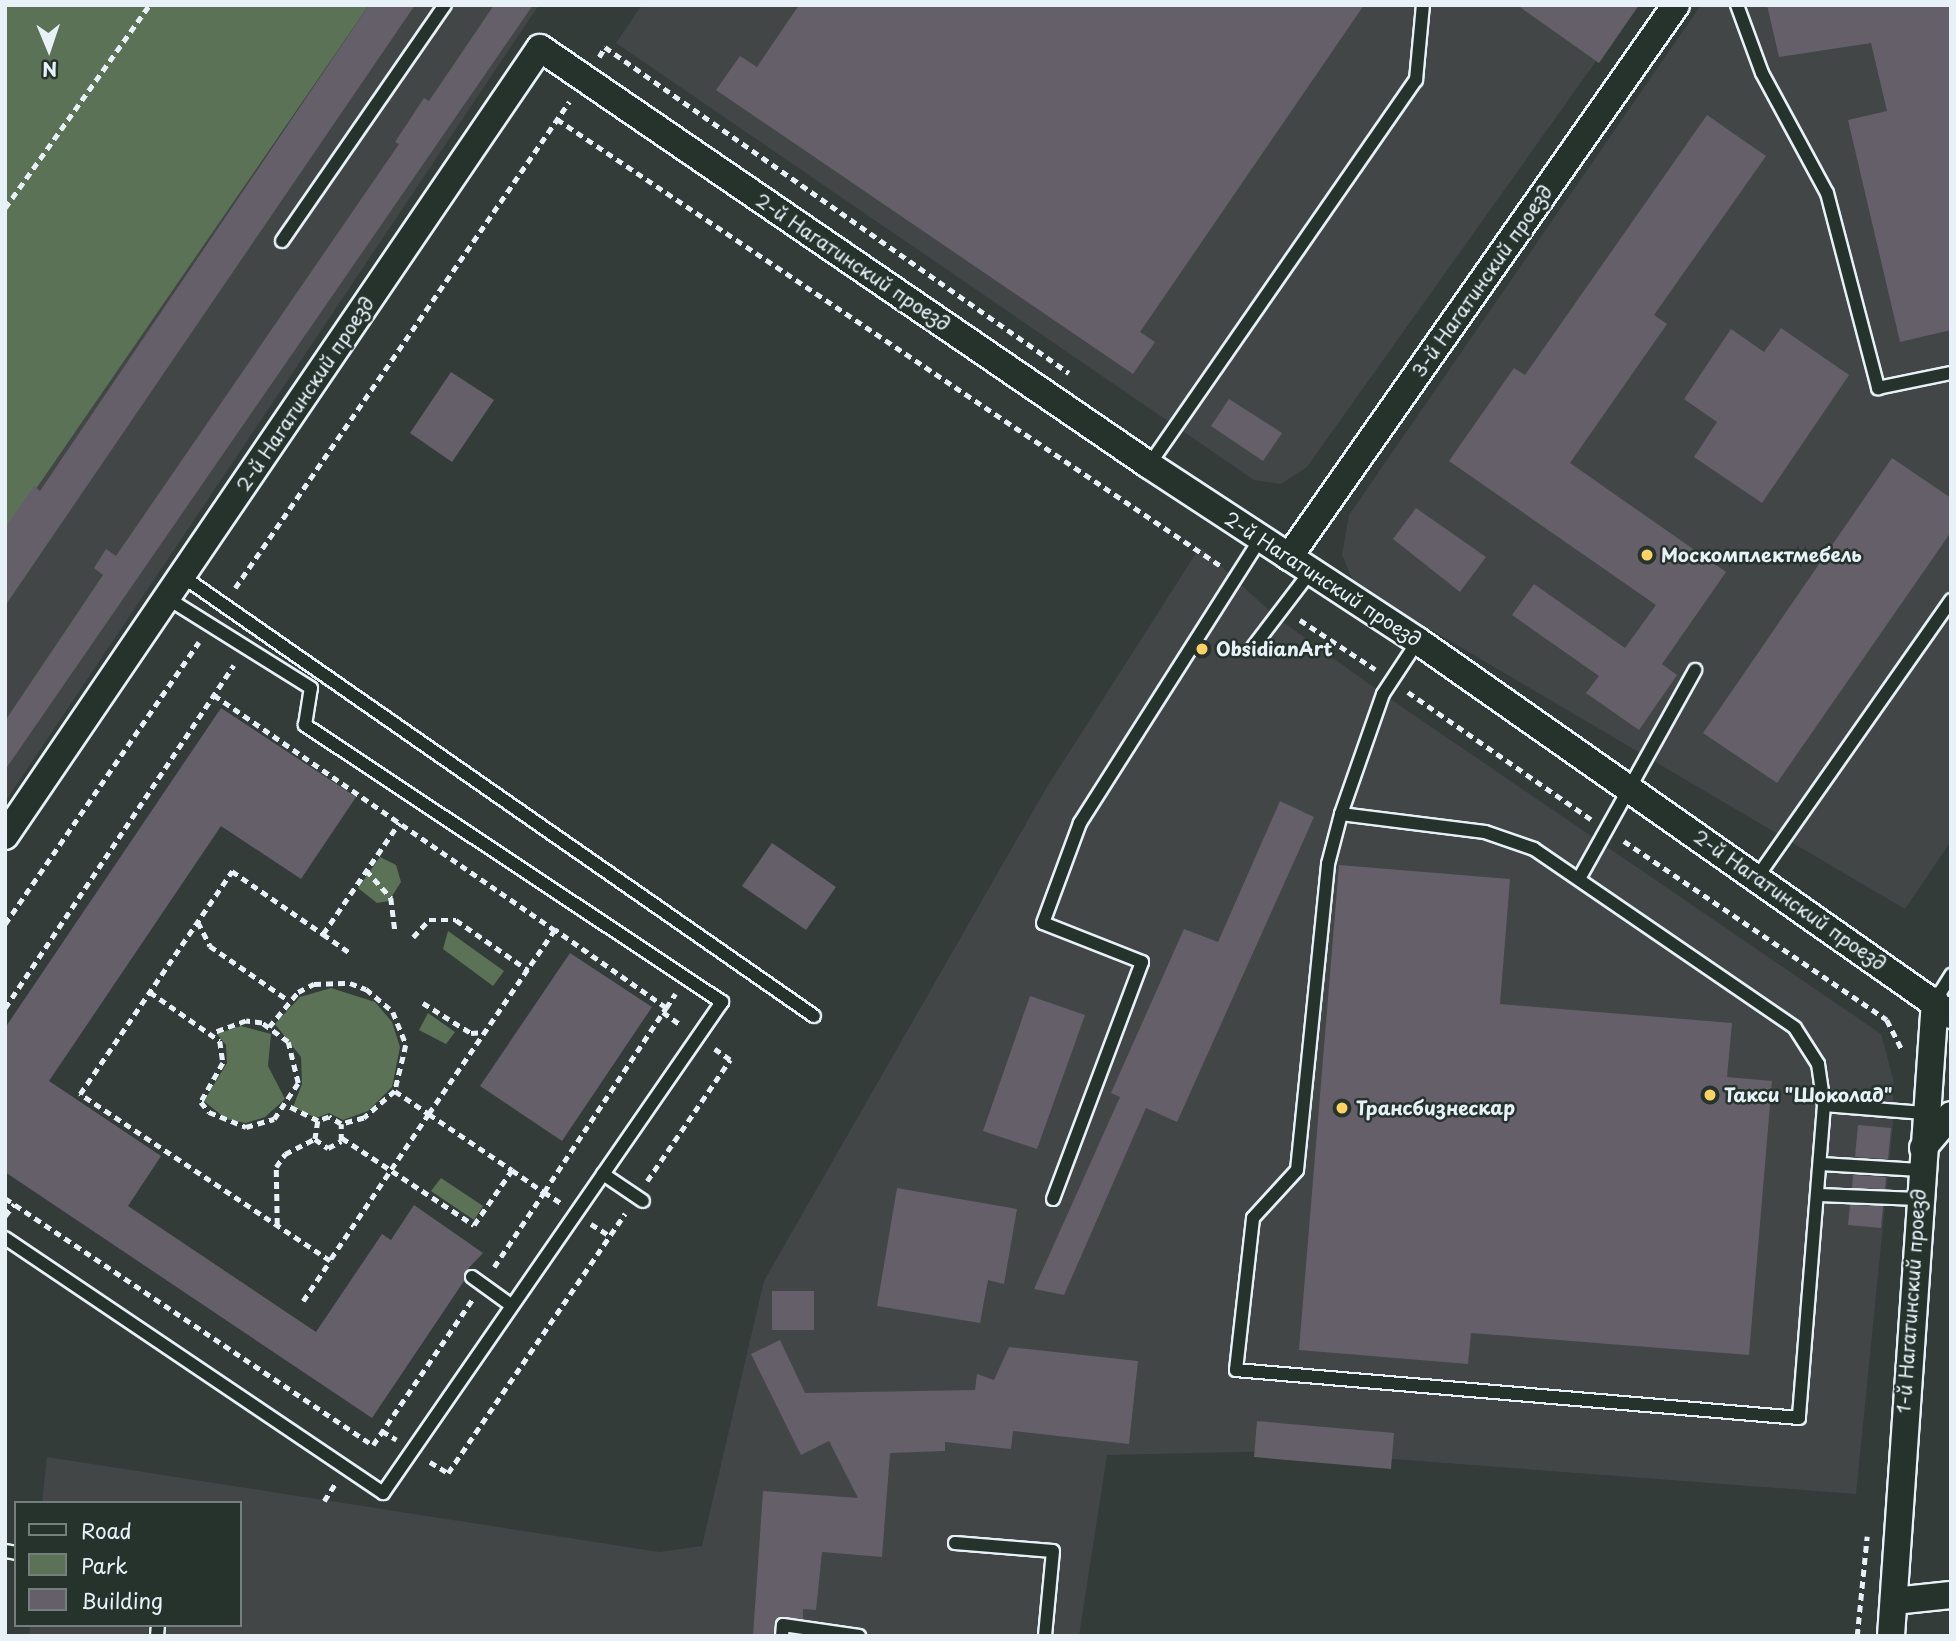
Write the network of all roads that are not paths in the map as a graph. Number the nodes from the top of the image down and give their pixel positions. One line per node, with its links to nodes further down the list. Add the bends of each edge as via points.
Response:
1 (445, 5): 5 (lane)
2 (1423, 5): 7 (lane, via 1416,80)
3 (1676, 5): 9 (street, 3-й Нагатинский проезд)
4 (1737, 5): 6 (lane, via 1762,73 1827,193 1878,388)
5 (282, 241)
6 (1951, 373)
7 (1149, 464): 8 (street, 2-й Нагатинский проезд); 10 (street, 2-й Нагатинский проезд, via 540,48)
8 (1261, 538): 9 (street, 2-й Нагатинский проезд); 32 (lane, via 1080,823 1043,923 1142,962)
9 (1300, 564): 13 (street, 2-й Нагатинский проезд); 14 (lane, via 1282,608)
10 (182, 576): 11 (street, 2-й Нагатинский проезд); 23 (lane)
11 (167, 598): 18 (street, 2-й Нагатинский проезд); 29 (lane, via 311,688 305,725 722,1002)
12 (1951, 600): 19 (lane)
13 (1418, 641): 16 (street, 2-й Нагатинский проезд); 17 (lane, via 1392,680)
14 (1253, 647)
15 (1695, 670): 16 (lane)
16 (1633, 789): 19 (street, 2-й Нагатинский проезд); 20 (lane)
17 (1341, 814): 20 (lane, via 1485,832 1534,849); 30 (lane, via 1328,864 1297,1170 1253,1217 1236,1370 1799,1418)
18 (5, 836)
19 (1758, 876): 22 (street, 2-й Нагатинский проезд)
20 (1580, 877): 24 (lane, via 1795,1028 1818,1064)
21 (1951, 975): 22 (lane)
22 (1943, 1008): 25 (street, 1-й Нагатинский проезд)
23 (814, 1016)
24 (1825, 1105): 25 (lane); 28 (lane)
25 (1924, 1113): 27 (street, 1-й Нагатинский проезд)
26 (1951, 1115): 27 (street)
27 (1921, 1159): 28 (lane); 33 (street, 1-й Нагатинский проезд)
28 (1821, 1164): 30 (lane)
29 (603, 1174): 31 (lane); 36 (lane)
30 (1819, 1195): 33 (lane)
31 (640, 1199)
32 (1053, 1199)
33 (1917, 1199): 39 (street, 1-й Нагатинский проезд)
34 (5, 1238): 36 (lane, via 383,1493)
35 (477, 1281): 36 (lane)
36 (512, 1306)
37 (955, 1543): 42 (lane, via 1053,1551)
38 (1951, 1595): 39 (street)
39 (1894, 1601): 43 (street, 1-й Нагатинский проезд)
40 (782, 1636): 41 (lane, via 783,1625)
41 (859, 1636)
42 (1045, 1636)
43 (1891, 1636)

